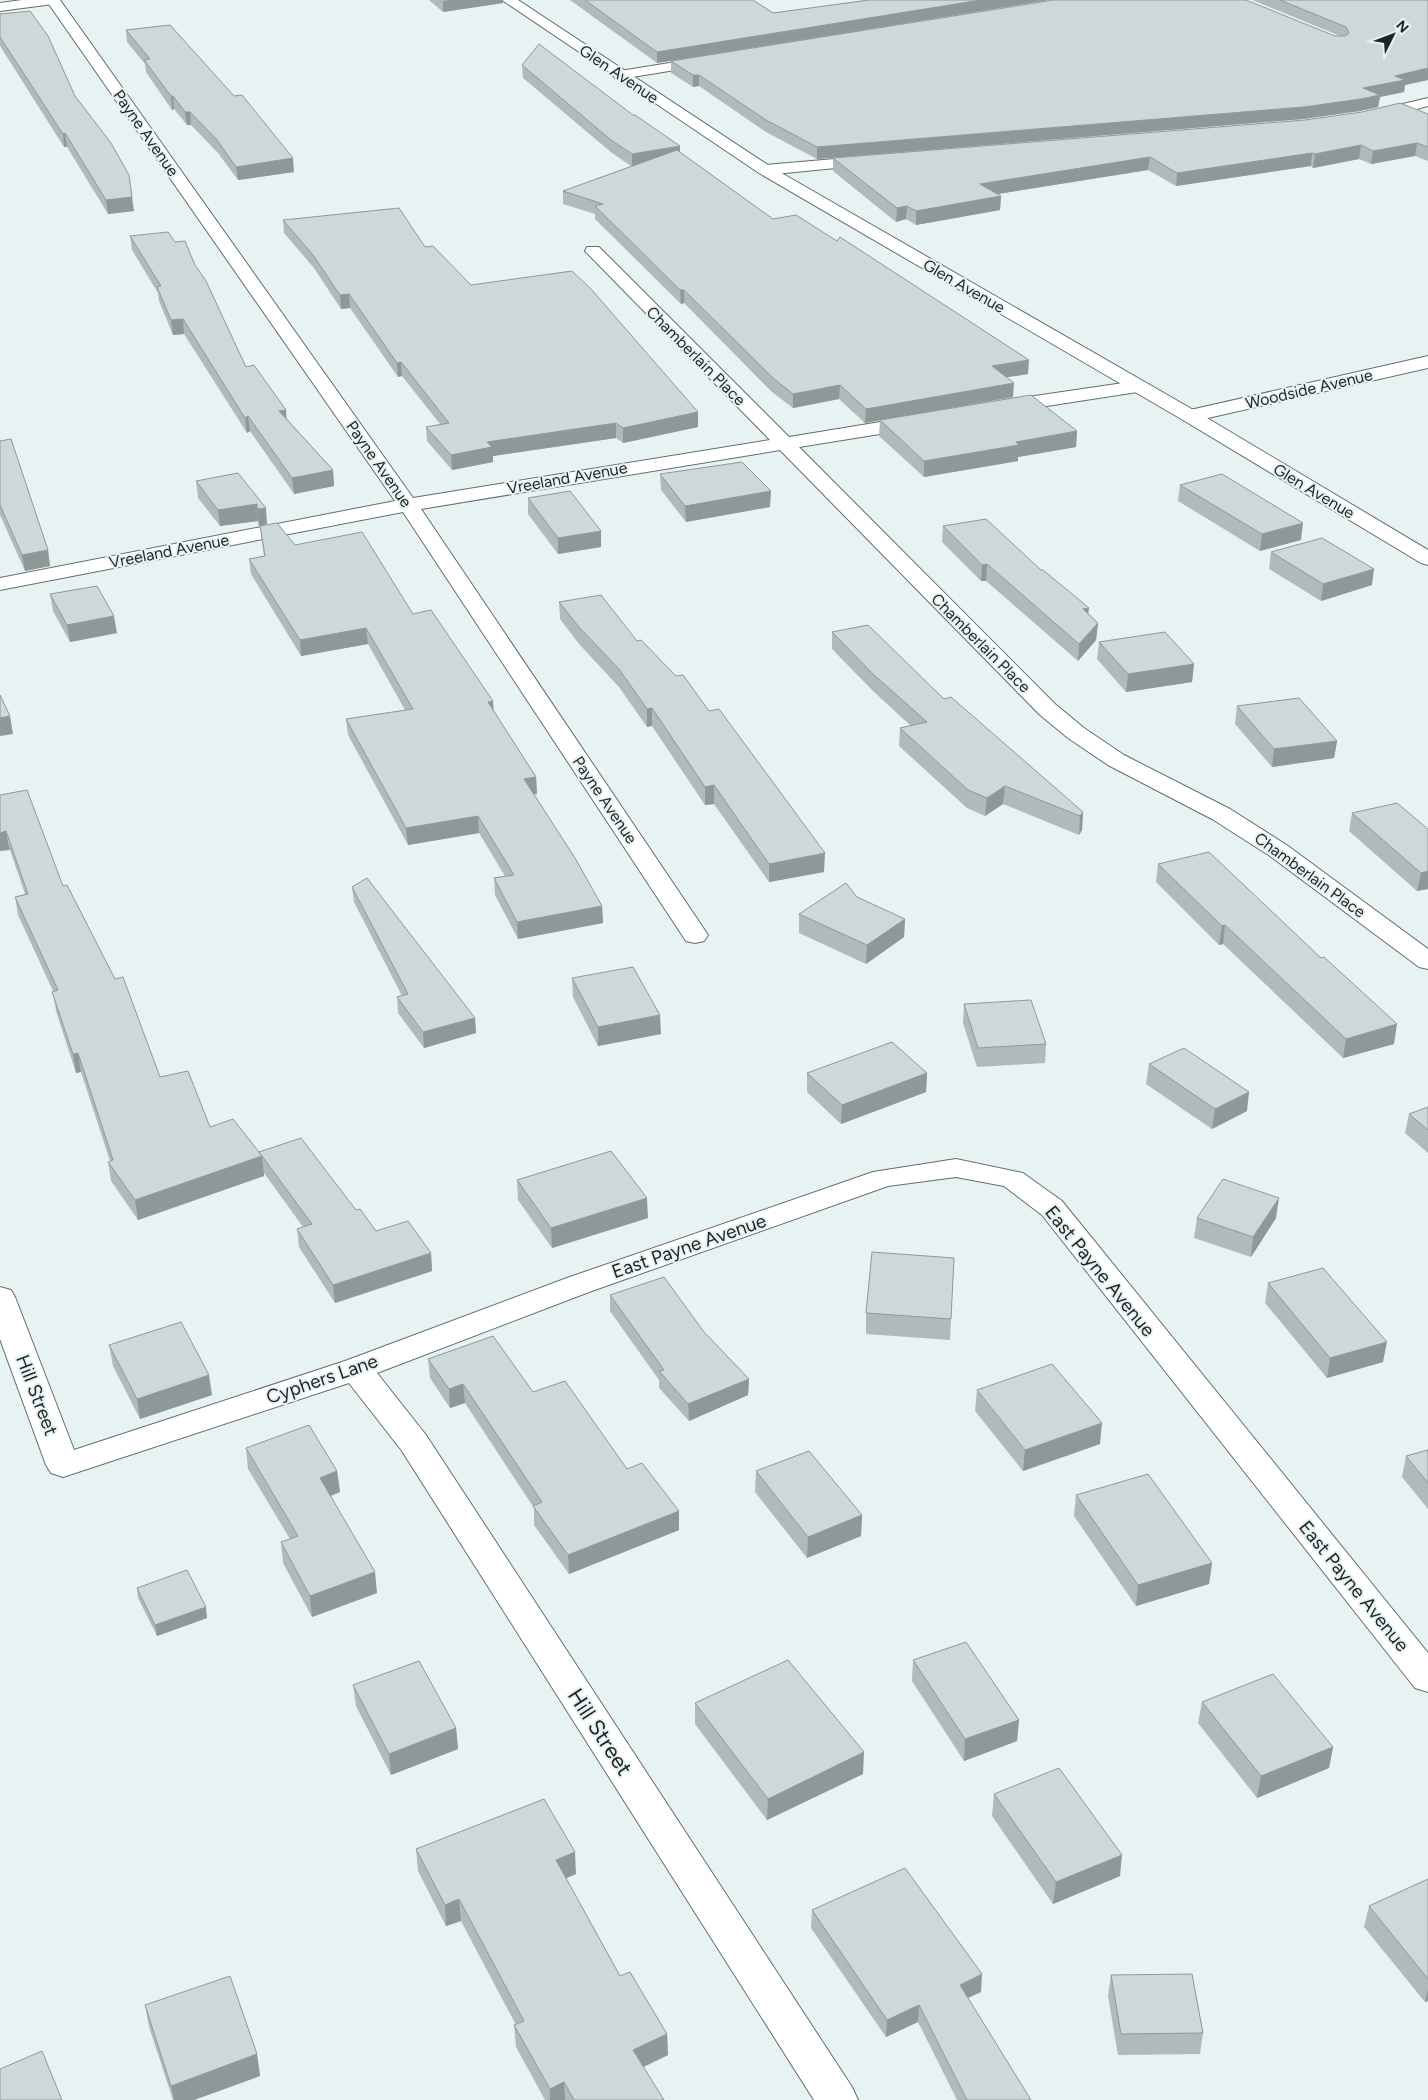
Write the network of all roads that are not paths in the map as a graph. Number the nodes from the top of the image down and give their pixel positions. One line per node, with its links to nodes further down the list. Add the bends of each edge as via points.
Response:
1 (53, 0): 3 (street); 17 (street, Payne Avenue)
2 (508, 0): 5 (street, Glen Avenue)
3 (0, 7)
4 (717, 60): 5 (street)
5 (620, 75): 9 (street, Glen Avenue)
6 (1428, 102): 7 (street)
7 (1360, 118)
8 (884, 160): 9 (street)
9 (765, 170): 12 (street, Glen Avenue)
10 (593, 252): 16 (street, Chamberlain Place)
11 (1428, 362): 14 (street, Woodside Avenue)
12 (1137, 387): 13 (street); 14 (street, Glen Avenue)
13 (984, 410)
14 (1190, 416): 18 (street, Glen Avenue)
15 (936, 418): 16 (street, Vreeland Avenue)
16 (784, 445): 17 (street, Vreeland Avenue, via 617,469); 21 (street, Chamberlain Place, via 1046,709 1116,760 1221,814 1271,845)
17 (408, 505): 19 (street, Vreeland Avenue); 20 (street, Payne Avenue)
18 (1428, 559)
19 (0, 584)
20 (695, 935)
21 (1428, 961)
22 (578, 1285): 24 (street, Cyphers Lane); 26 (street, East Payne Avenue, via 883,1178 956,1168 1013,1179 1052,1208)
23 (0, 1297): 25 (street, Hill Street)
24 (356, 1369): 25 (street, Cyphers Lane); 27 (street, Hill Street, via 414,1443)
25 (63, 1464)
26 (1428, 1678)
27 (838, 2100)

